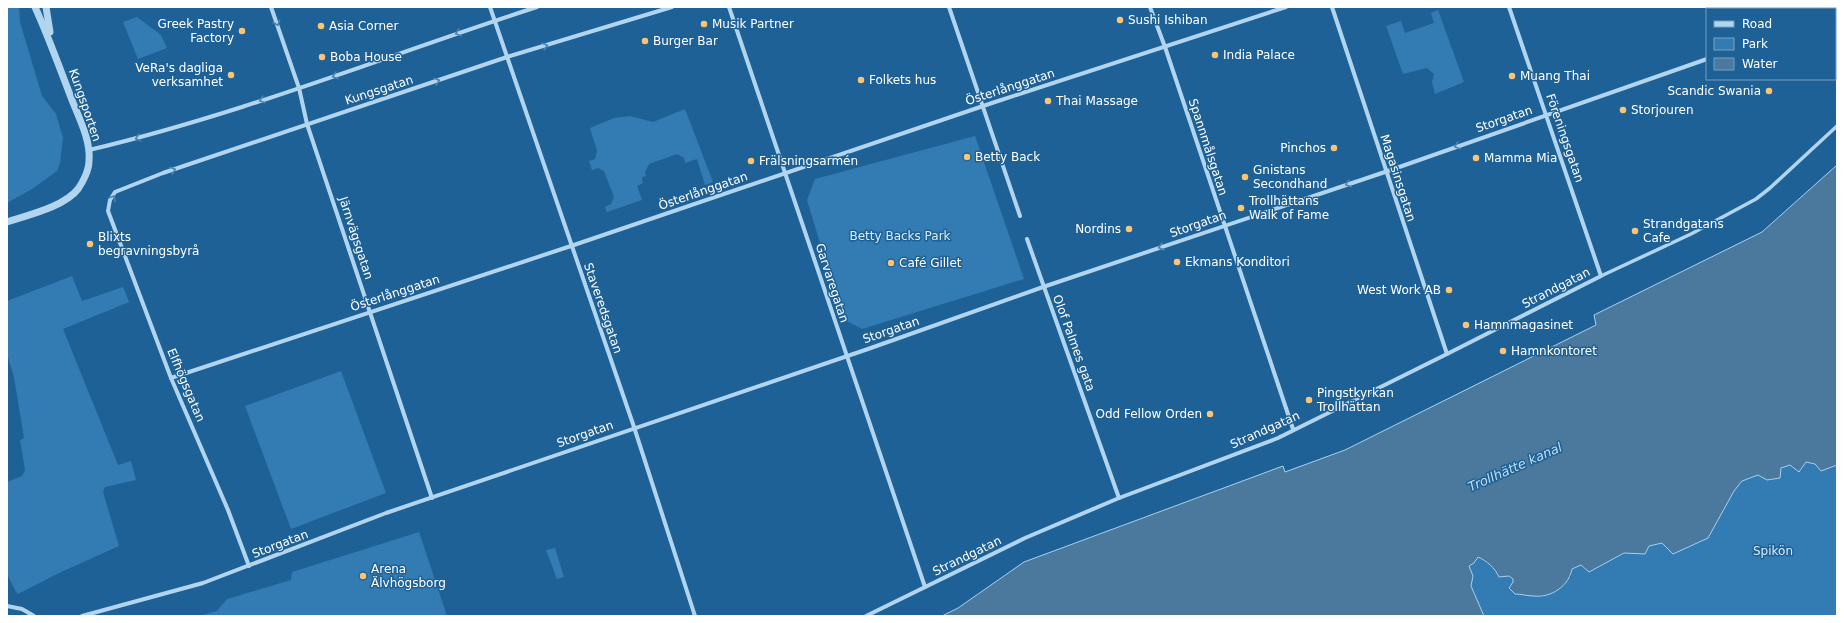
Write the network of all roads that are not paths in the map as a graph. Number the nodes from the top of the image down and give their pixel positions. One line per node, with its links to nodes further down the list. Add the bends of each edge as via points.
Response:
1 (35, 7): 14 (street, Kungsporten)
2 (46, 7): 14 (street, Kungsporten)
3 (271, 7): 18 (street, Järnvägsgatan, one-way to 18)
4 (490, 7): 13 (street, Staveredsgatan)
5 (537, 7): 13 (street)
6 (672, 7): 16 (street, Kungsgatan, one-way to 6)
7 (730, 7): 24 (street, Garvaregatan)
8 (949, 7): 19 (street)
9 (1150, 7): 15 (street, Spannmålsgatan)
10 (1286, 7): 15 (street, Österlånggatan)
11 (1332, 7): 25 (street, Magasinsgatan)
12 (1510, 7): 20 (street, Föreningsgatan)
13 (494, 20): 16 (street, Staveredsgatan); 18 (street, one-way to 18)
14 (52, 44): 23 (street, Kungsporten)
15 (1165, 48): 19 (street, Österlånggatan); 29 (street, Spannmålsgatan)
16 (507, 57): 21 (street, Kungsgatan, one-way to 16); 31 (street, Staveredsgatan)
17 (1706, 59): 20 (street, Storgatan)
18 (299, 88): 21 (street, Järnvägsgatan); 23 (street, one-way to 23, via 148,135)
19 (983, 106): 24 (street, Österlånggatan); 27 (street)
20 (1547, 115): 25 (street, Storgatan, one-way to 25); 32 (street, Föreningsgatan)
21 (307, 124): 26 (street, Kungsgatan, one-way to 21, via 112,196 124,188); 34 (street, Järnvägsgatan)
22 (1837, 126): 32 (street, Strandgatan, via 1756,199 1692,234)
23 (89, 150): 28 (street, Kungsporten, via 90,162 77,190 63,202)
24 (786, 172): 31 (street, Österlånggatan); 36 (street, Garvaregatan)
25 (1385, 172): 29 (street, Storgatan, one-way to 29); 35 (street, Magasinsgatan)
26 (108, 212): 37 (street, Elfhögsgatan)
27 (1020, 216)
28 (7, 222)
29 (1224, 225): 33 (street, Storgatan, one-way to 33); 39 (street, Spannmålsgatan)
30 (1027, 239): 33 (street, Olof Palmes gata)
31 (571, 246): 34 (street, Österlånggatan); 38 (street, Staveredsgatan)
32 (1601, 276): 35 (street, Strandgatan)
33 (1043, 287): 36 (street, Storgatan); 41 (street, Olof Palmes gata)
34 (370, 312): 37 (street, Österlånggatan); 40 (street, Järnvägsgatan)
35 (1447, 354): 39 (street, Strandgatan)
36 (847, 356): 38 (street, Storgatan); 43 (street, Garvaregatan)
37 (171, 378): 42 (street, Elfhögsgatan, via 228,510)
38 (634, 427): 40 (street, Storgatan); 47 (street, Staveredsgatan)
39 (1293, 429): 41 (street, Strandgatan, via 1278,438)
40 (432, 498): 42 (street, Storgatan)
41 (1120, 498): 43 (street, Strandgatan, via 1025,538)
42 (249, 566): 46 (street, Storgatan, via 203,583)
43 (925, 587): 48 (street, Strandgatan)
44 (7, 606): 45 (street, via 22,609)
45 (34, 616)
46 (82, 616)
47 (695, 616)
48 (866, 616)

